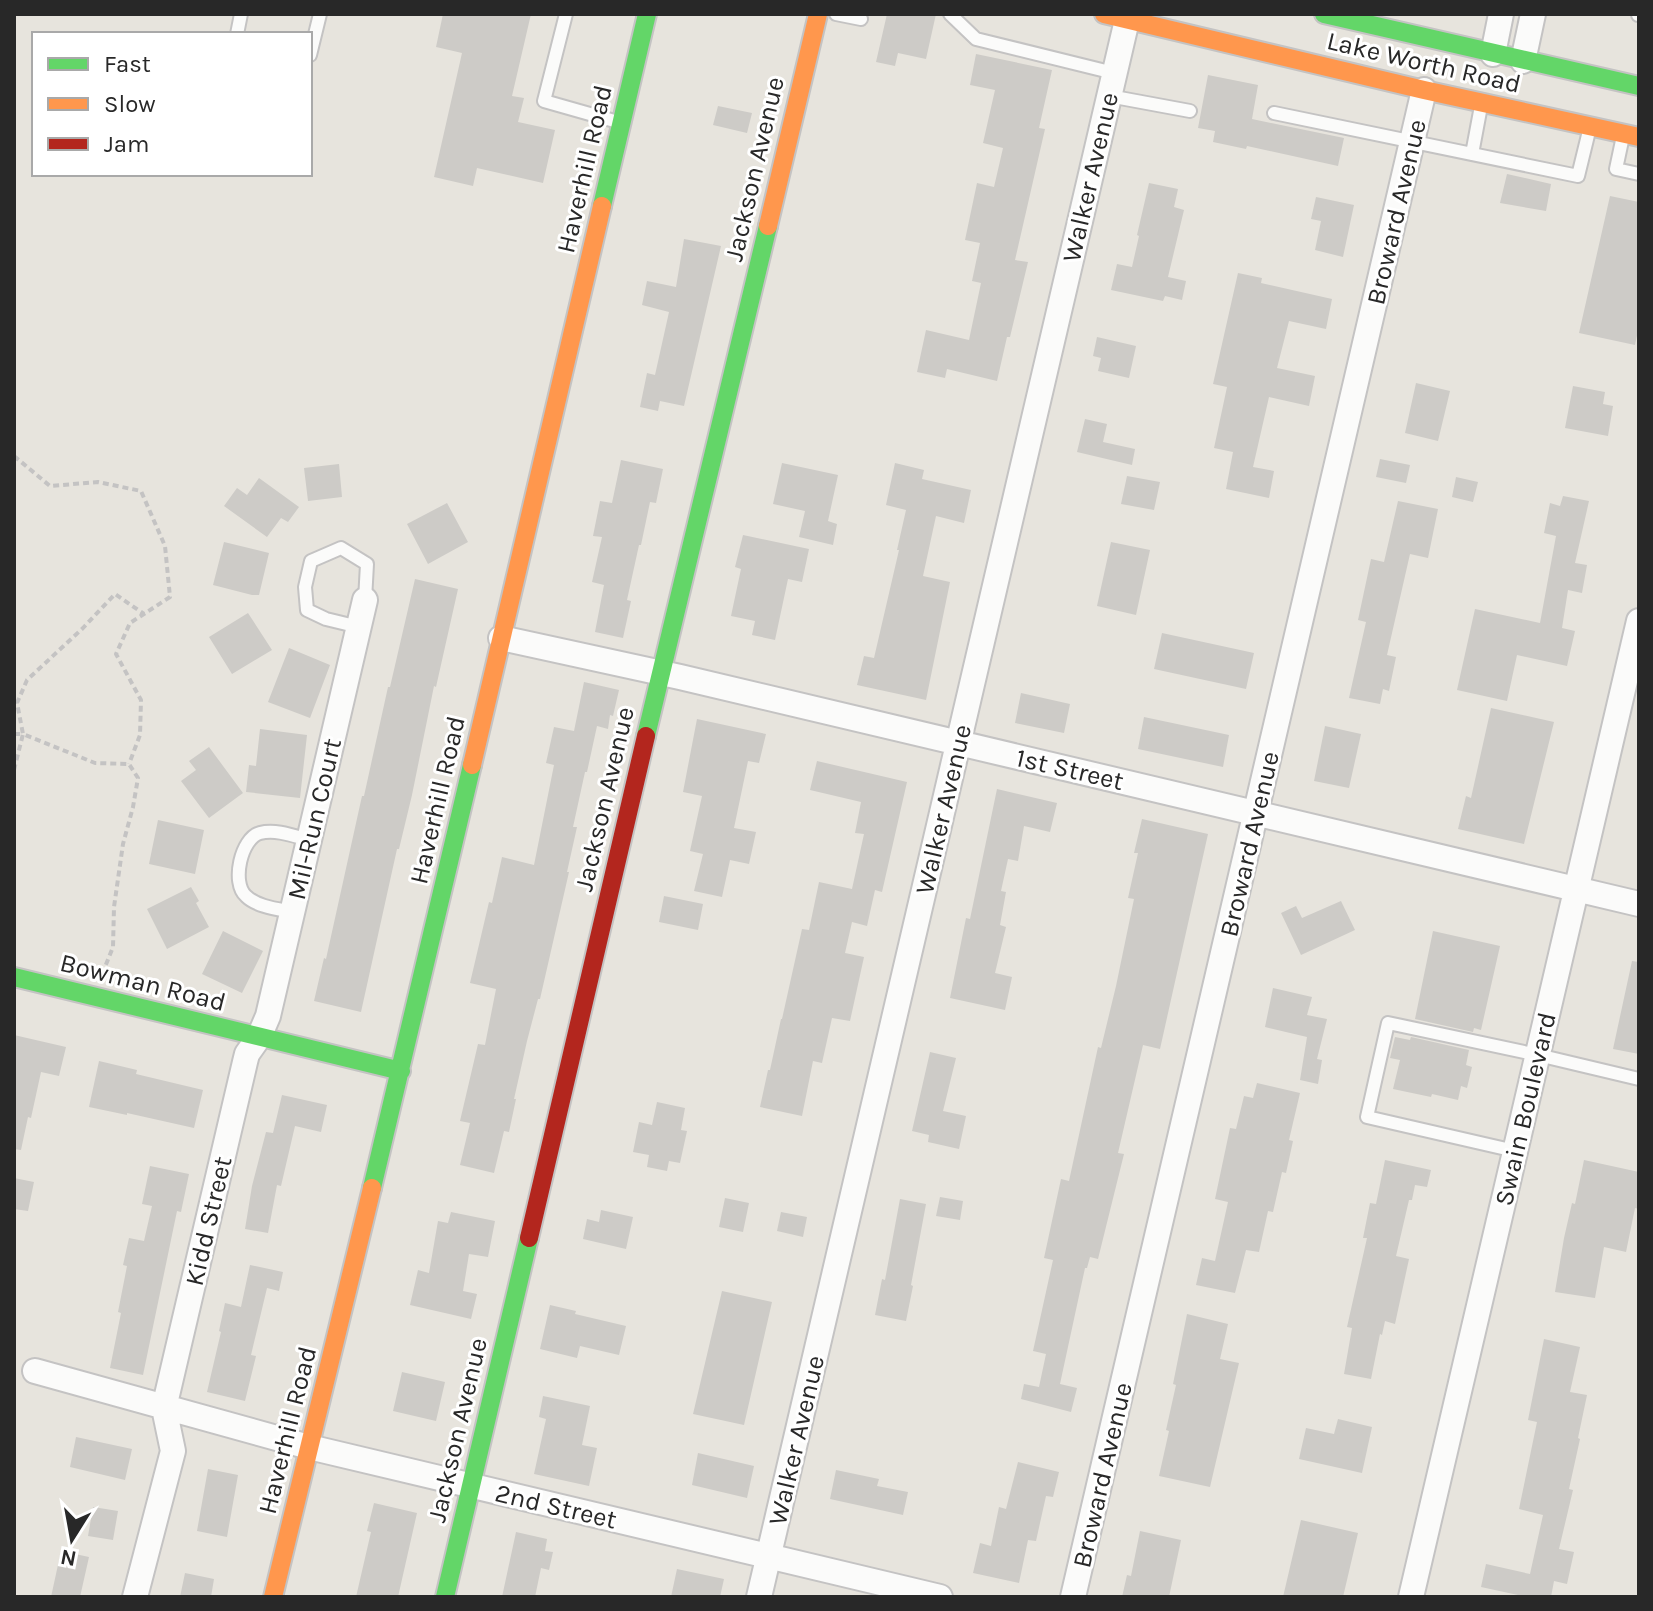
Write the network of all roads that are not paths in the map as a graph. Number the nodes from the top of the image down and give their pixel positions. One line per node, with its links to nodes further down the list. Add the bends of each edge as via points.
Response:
1 (320, 14): 12 (lane)
2 (647, 14): 21 (street, Haverhill Road)
3 (818, 14): 31 (street, Jackson Avenue)
4 (836, 14): 11 (lane)
5 (950, 14): 15 (lane, via 976,39)
6 (1324, 14): 13 (street, Lake Worth Road)
7 (1501, 14): 13 (street)
8 (1533, 14): 14 (street)
9 (564, 15): 21 (lane, via 544,101)
10 (1124, 16): 15 (street, Walker Avenue); 17 (street, Lake Worth Road)
11 (861, 19)
12 (312, 47)
13 (1493, 54): 14 (street, Lake Worth Road)
14 (1523, 61): 16 (street, Lake Worth Road)
15 (1112, 84): 19 (lane); 32 (street, Walker Avenue)
16 (1639, 86)
17 (1424, 90): 18 (street, Lake Worth Road); 24 (street, Broward Avenue)
18 (1482, 103): 22 (street, Lake Worth Road); 25 (lane)
19 (1190, 111)
20 (1274, 113): 24 (lane)
21 (622, 123): 30 (street, Haverhill Road)
22 (1590, 127): 23 (street, Lake Worth Road); 25 (lane, via 1578,176)
23 (1631, 136): 26 (lane, via 1616,169)
24 (1412, 142): 25 (lane); 33 (street, Broward Avenue)
25 (1472, 154)
26 (1639, 174)
27 (365, 600): 29 (street, Mil-Run Court); 29 (lane, via 367,564 341,548 311,561 307,610)
28 (1639, 621): 35 (street, Swain Boulevard)
29 (359, 627): 34 (street, Mil-Run Court)
30 (501, 638): 31 (street, 1st Street); 41 (street, Haverhill Road)
31 (661, 673): 32 (street, 1st Street); 47 (street, Jackson Avenue)
32 (959, 742): 33 (street, 1st Street); 48 (street, Walker Avenue)
33 (1256, 813): 35 (street, 1st Street); 54 (street, Broward Avenue)
34 (309, 840): 37 (street, Mil-Run Court); 37 (lane, via 264,832 245,845 239,874 242,893 261,905)
35 (1576, 890): 36 (street, 1st Street); 40 (street, Swain Boulevard)
36 (1639, 904)
37 (293, 912): 39 (street, Mil-Run Court)
38 (14, 977): 39 (street, Bowman Road)
39 (259, 1037): 41 (street, Bowman Road); 45 (street, Kidd Street, via 247,1054)
40 (1538, 1055): 42 (lane); 43 (street, Swain Boulevard); 43 (lane, via 1388,1023 1367,1117)
41 (401, 1071): 46 (street, Haverhill Road)
42 (1639, 1079)
43 (1515, 1151): 55 (street, Swain Boulevard)
44 (35, 1371): 45 (street, 2nd Street)
45 (164, 1408): 46 (street, 2nd Street); 49 (street, via 173,1451)
46 (309, 1447): 47 (street, 2nd Street); 50 (street, Haverhill Road)
47 (471, 1485): 48 (street, 2nd Street); 51 (street, Jackson Avenue)
48 (769, 1557): 52 (street, Walker Avenue); 53 (street, 2nd Street)
49 (135, 1597)
50 (273, 1597)
51 (445, 1597)
52 (759, 1597)
53 (940, 1597)
54 (1073, 1597)
55 (1411, 1597)

